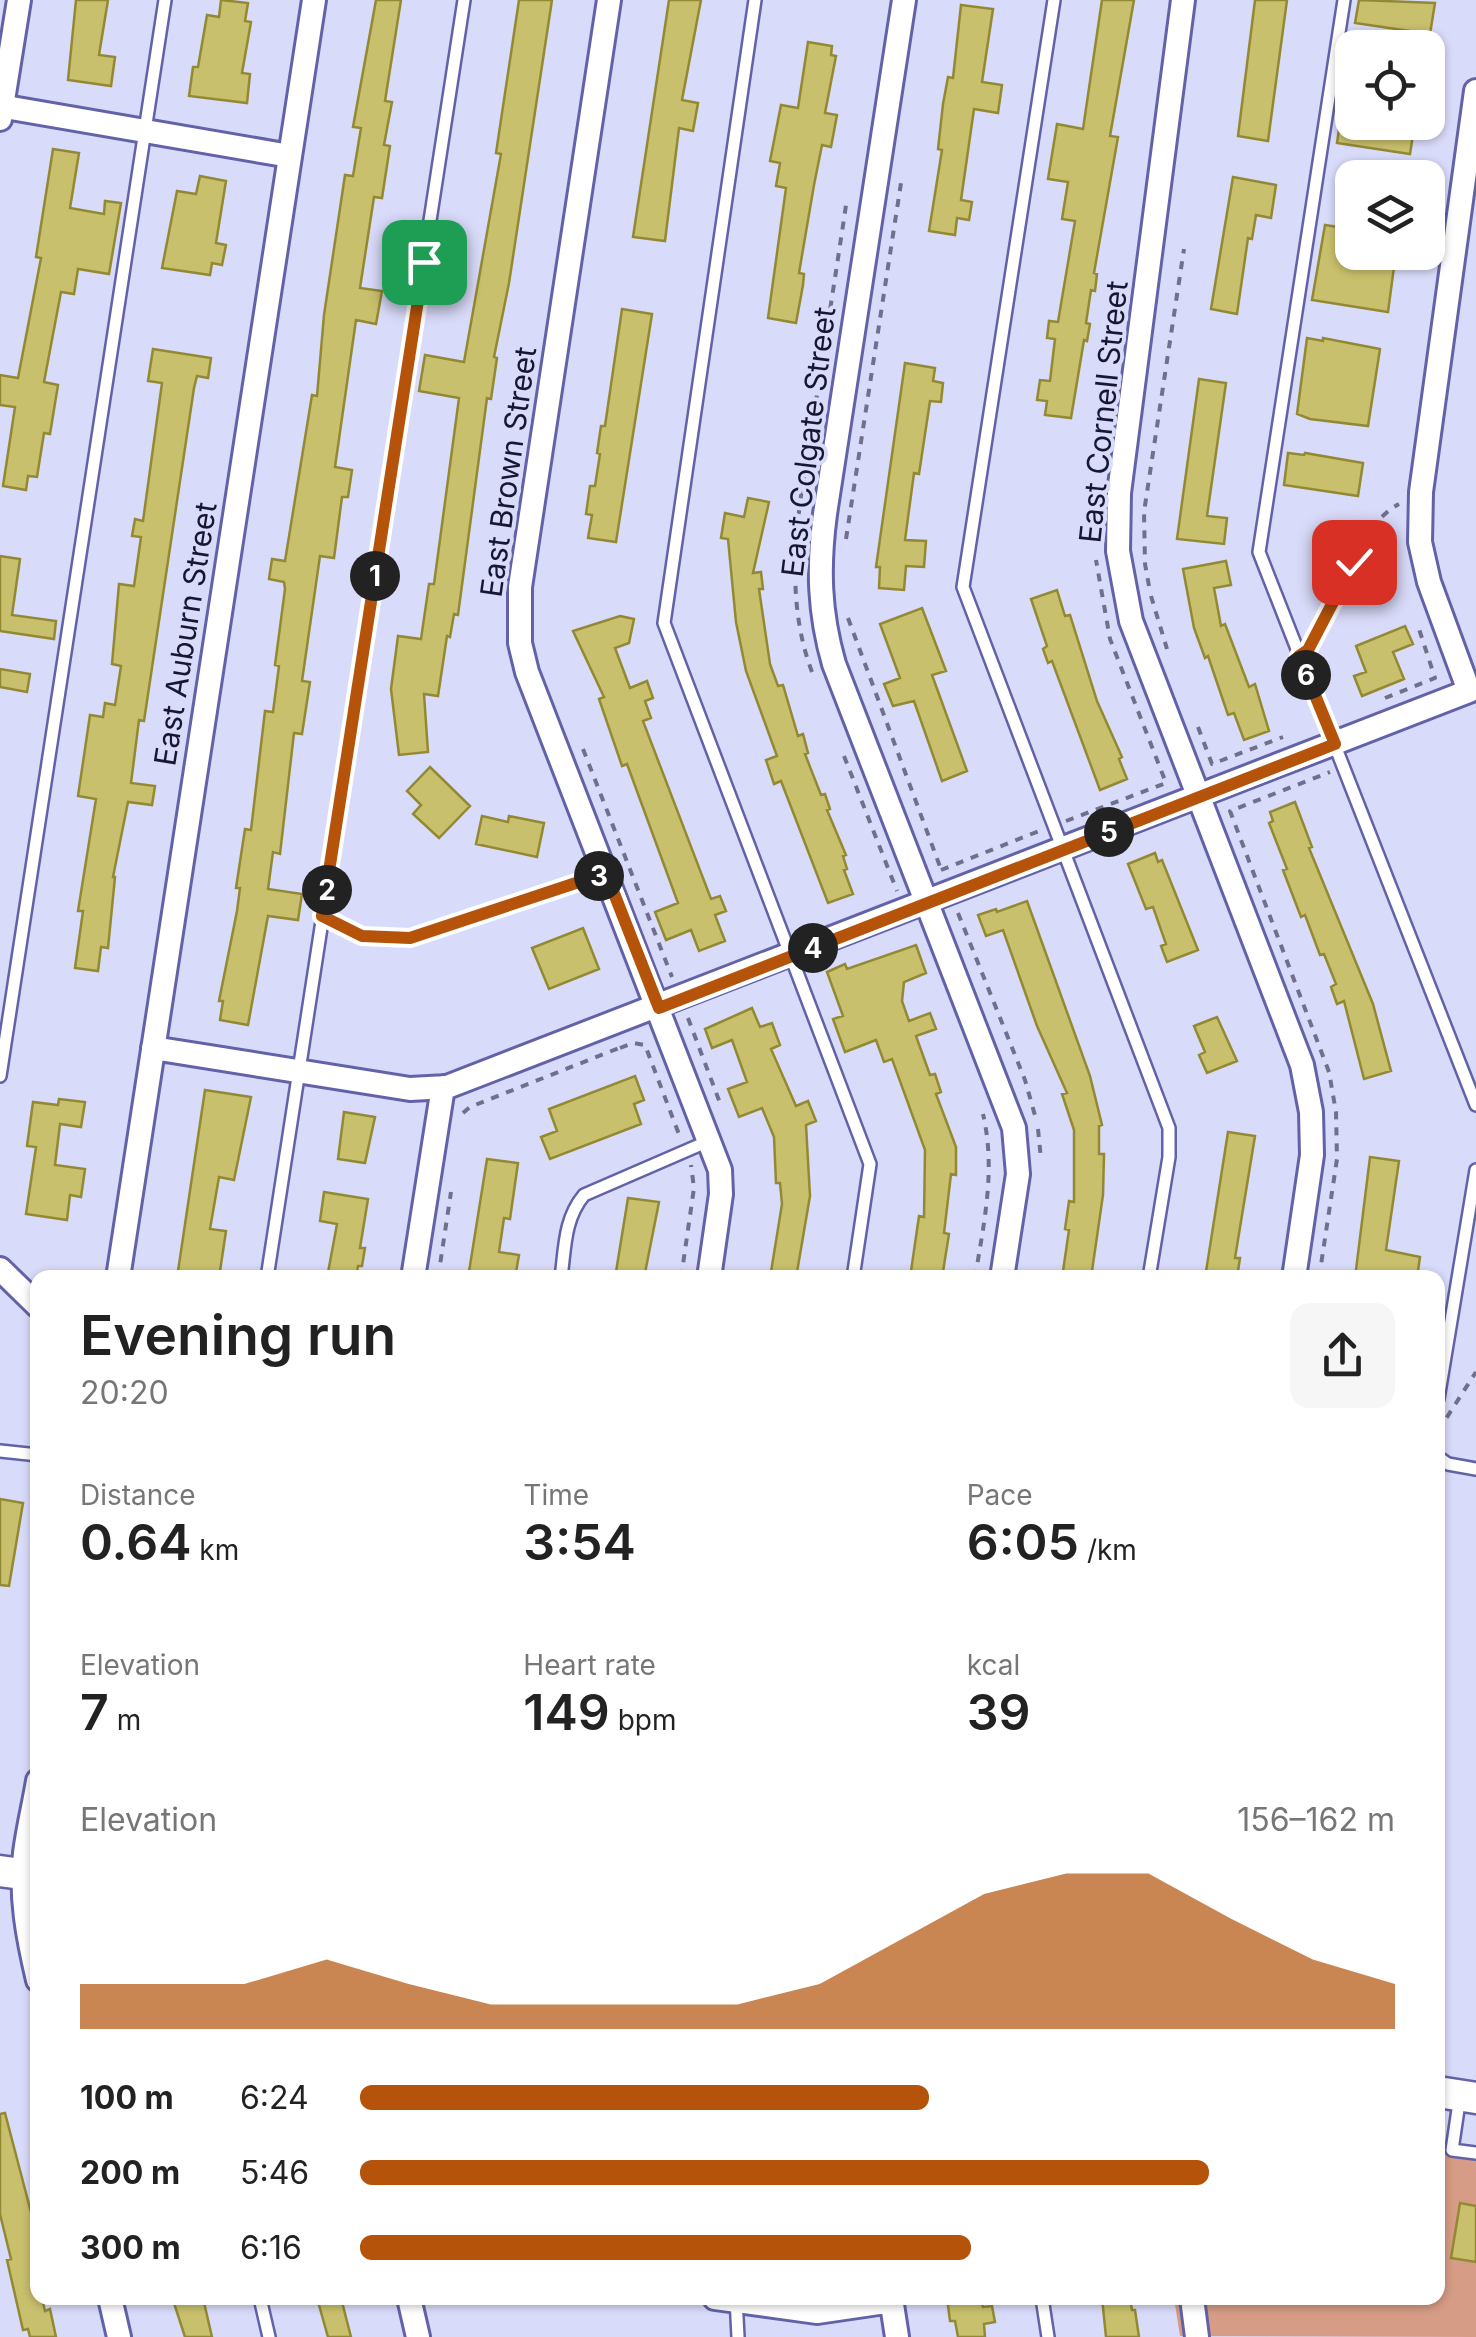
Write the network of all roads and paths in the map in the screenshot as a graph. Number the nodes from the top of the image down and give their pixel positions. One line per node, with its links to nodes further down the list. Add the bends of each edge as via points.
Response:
1 (18, 0): 12 (street)
2 (165, 0): 13 (lane)
3 (314, 0): 14 (street, East Auburn Street)
4 (464, 0): 35 (lane)
5 (609, 0): 32 (street, East Brown Street, via 518,621 527,672)
6 (755, 0): 36 (lane, via 664,623)
7 (904, 0): 34 (street, East Colgate Street, via 824,514 819,590 834,664)
8 (1054, 0): 29 (lane, via 963,587)
9 (1183, 0): 28 (street, East Cornell Street, via 1118,551 1131,621)
10 (1344, 0): 22 (lane, via 1259,552)
11 (1476, 91): 17 (street)
12 (1, 110): 13 (street)
13 (145, 131): 14 (street); 41 (lane)
14 (290, 156): 39 (street, East Auburn Street)
15 (901, 183): 18 (path)
16 (1184, 250): 21 (path, via 1143,530 1151,600)
17 (1421, 492): 22 (path, via 1389,510 1370,531); 26 (street, via 1428,582 1470,691)
18 (846, 544)
19 (846, 612): 31 (path)
20 (1418, 629): 23 (path, via 1436,678)
21 (1168, 650)
22 (1299, 656): 26 (lane)
23 (1380, 700)
24 (1193, 716): 25 (path, via 1212,764)
25 (1287, 736)
26 (1335, 744): 27 (lane); 28 (street)
27 (1344, 767): 43 (lane); 62 (path, via 1230,812 1329,1072 1337,1159)
28 (1198, 798): 30 (street); 61 (street, East Cornell Street, via 1302,1065 1312,1155)
29 (1055, 825): 30 (lane); 31 (path)
30 (1065, 850): 33 (street); 60 (lane, via 1169,1128)
31 (941, 870): 33 (path)
32 (606, 873): 35 (lane, via 410,938 362,936); 37 (street, East Brown Street)
33 (950, 894): 34 (street); 47 (path, via 1025,1080)
34 (928, 903): 36 (street); 59 (street, East Colgate Street, via 1014,1128 1018,1174)
35 (322, 916): 40 (lane)
36 (793, 955): 37 (street); 58 (lane, via 870,1164)
37 (659, 1008): 38 (street); 45 (street, East Brown Street)
38 (616, 1037): 42 (street); 44 (path, via 470,1107); 46 (path, via 645,1045)
39 (153, 1048): 40 (street); 51 (street, East Auburn Street)
40 (299, 1071): 42 (street, via 410,1089); 52 (lane)
41 (0, 1076)
42 (443, 1087): 53 (street)
43 (1476, 1105)
44 (462, 1120)
45 (711, 1140): 46 (lane); 57 (street, East Brown Street, via 721,1194)
46 (686, 1151): 55 (lane, via 584,1195 567,1226); 56 (path, via 694,1188)
47 (1041, 1165)
48 (1476, 1170): 64 (lane)
49 (453, 1179): 54 (path)
50 (0, 1269): 63 (street)
51 (119, 1270)
52 (268, 1270)
53 (414, 1270)
54 (439, 1270)
55 (562, 1270)
56 (682, 1270)
57 (710, 1270)
58 (854, 1270)
59 (1003, 1270)
60 (1150, 1270)
61 (1295, 1270)
62 (1320, 1270)
63 (30, 1299)
64 (1445, 1358)
65 (1476, 1372): 66 (path)
66 (1445, 1420)
67 (0, 1451): 68 (lane)
68 (30, 1453)
69 (1445, 1462): 70 (lane)
70 (1476, 1469)
71 (30, 1824): 72 (street)
72 (21, 1874): 73 (street)
73 (30, 1947)
74 (1458, 2095): 75 (lane, via 1452,2150)
75 (1476, 2153)
76 (112, 2305): 85 (street)
77 (262, 2305): 86 (lane)
78 (411, 2305): 87 (street)
79 (730, 2305): 88 (lane)
80 (770, 2305): 81 (street, via 817,2312)
81 (857, 2305)
82 (893, 2305): 89 (street)
83 (1043, 2305): 90 (lane)
84 (1193, 2305): 91 (street)
85 (119, 2337)
86 (269, 2337)
87 (418, 2337)
88 (738, 2337)
89 (896, 2337)
90 (1048, 2337)
91 (1197, 2337)

